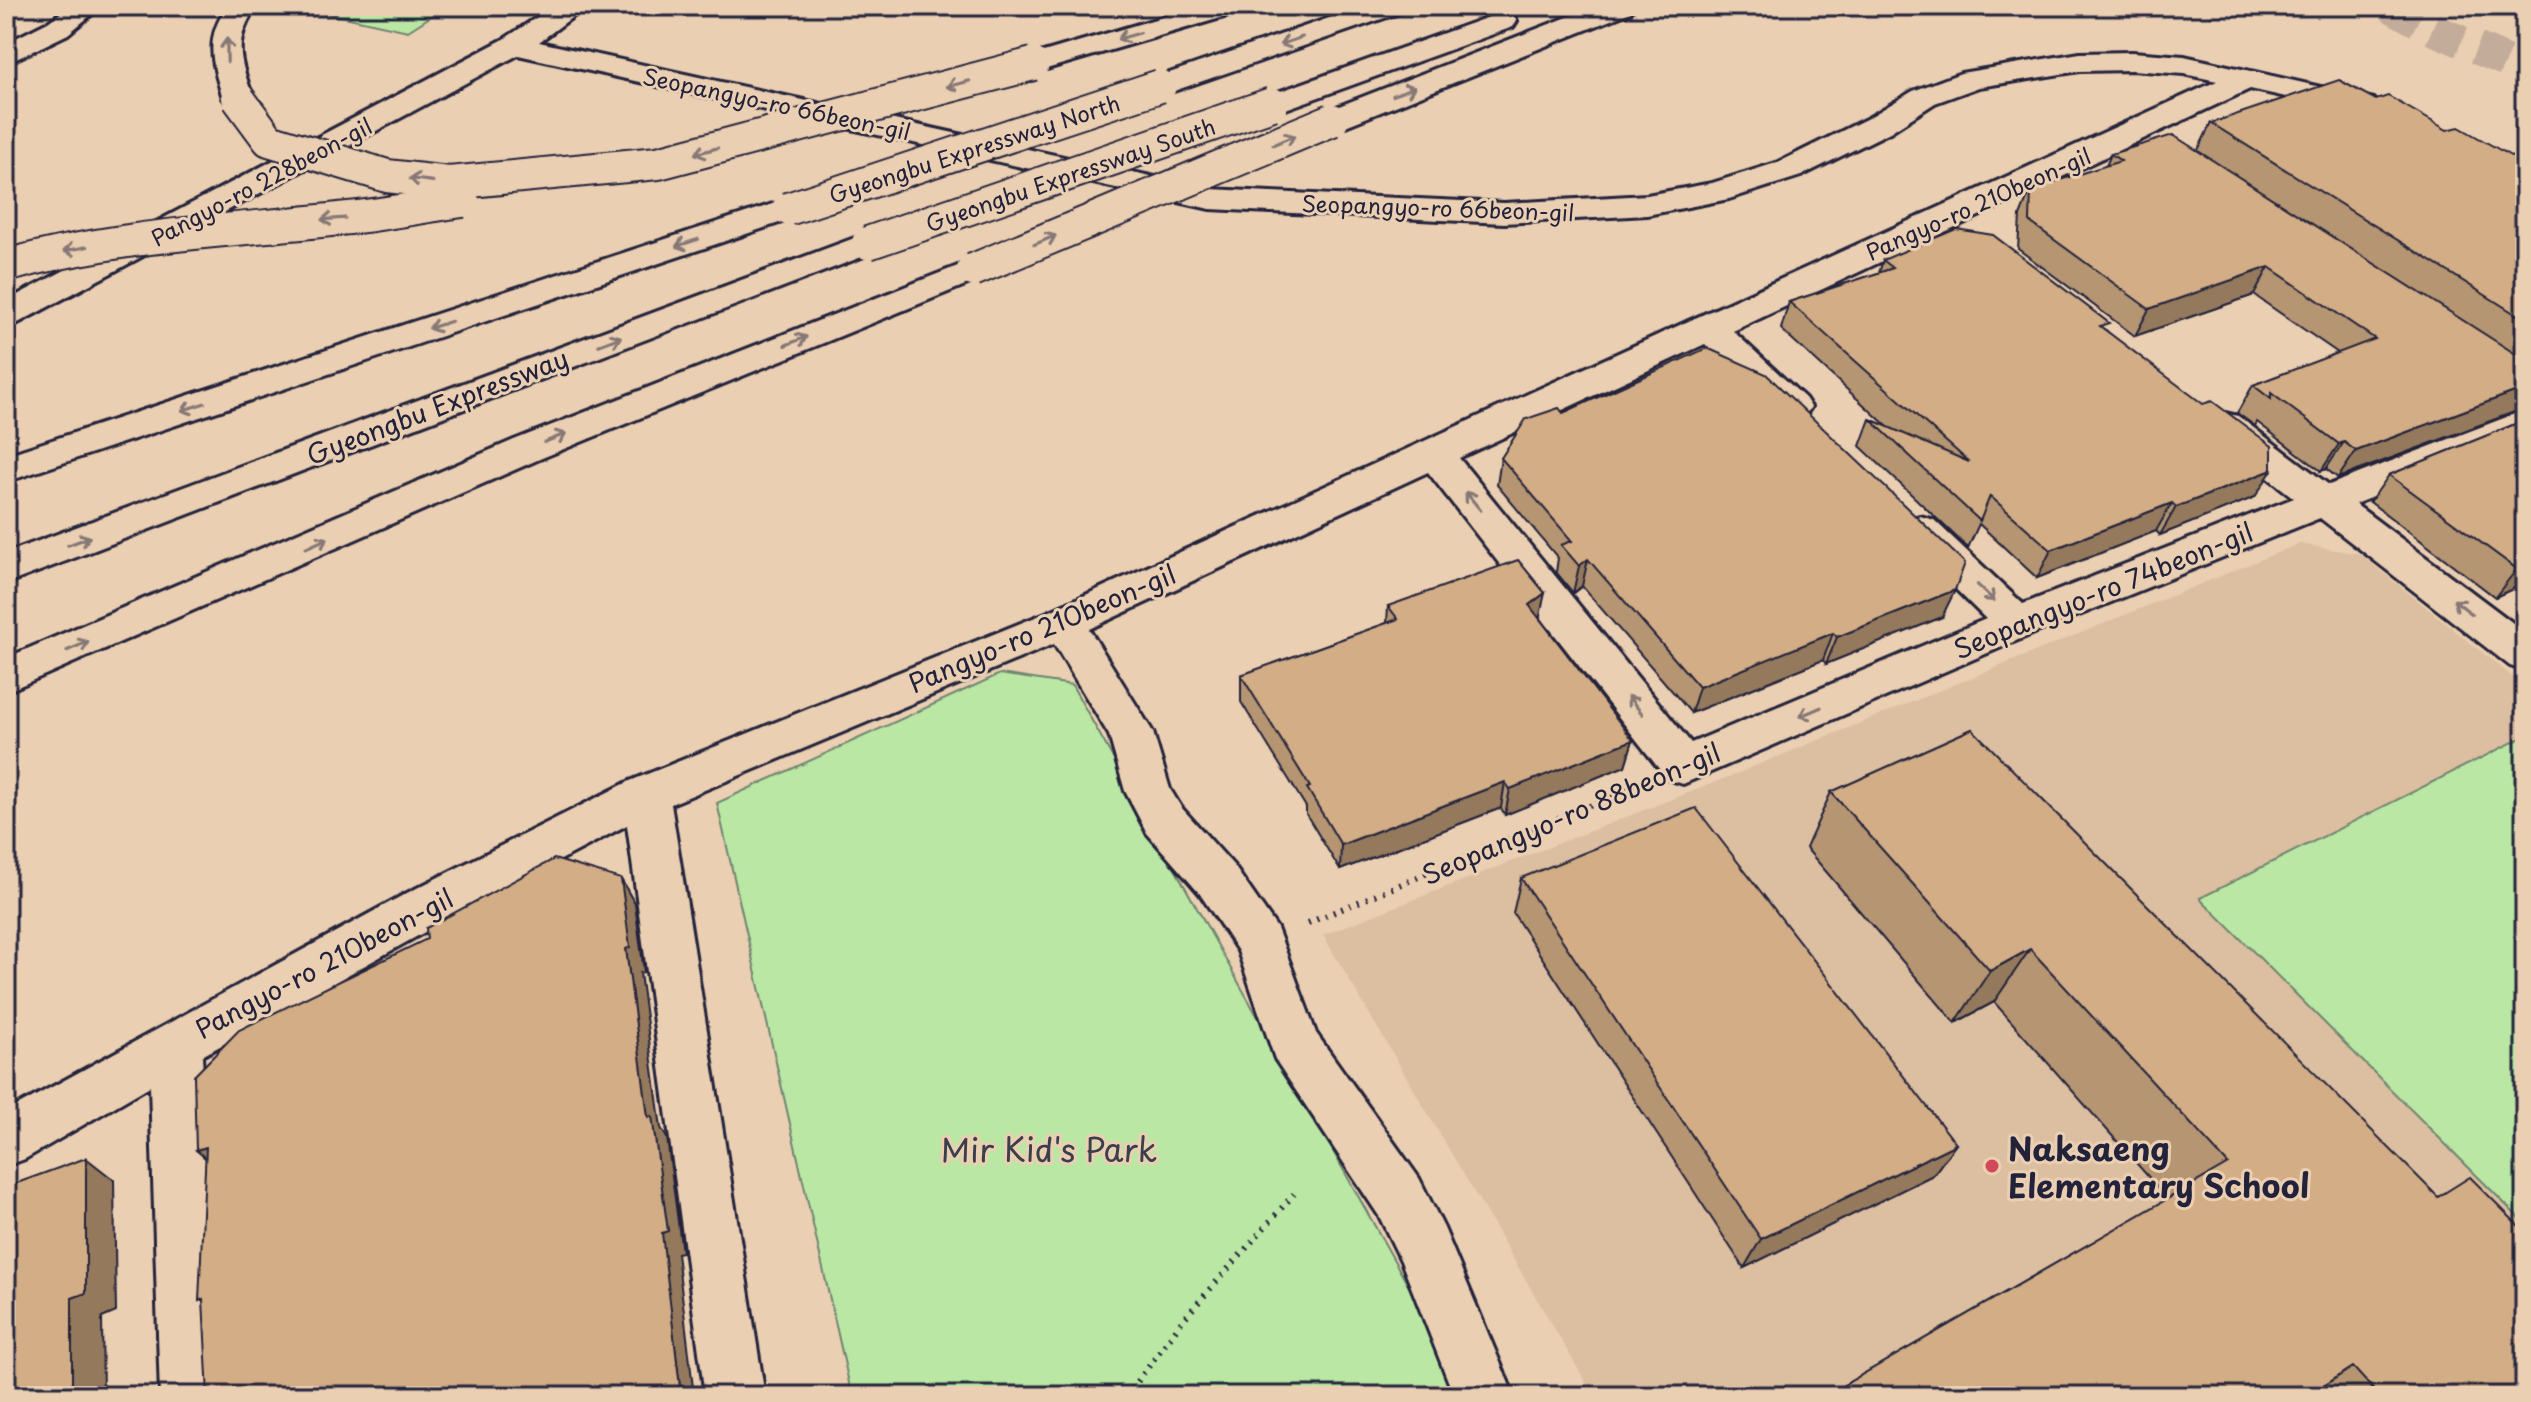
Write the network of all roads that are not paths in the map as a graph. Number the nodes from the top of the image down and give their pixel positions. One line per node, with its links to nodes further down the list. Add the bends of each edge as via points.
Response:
1 (88, 6): 9 (main road)
2 (243, 6): 12 (main road, one-way to 2, bridge, via 449,183 387,176 269,140 238,98 224,54 229,21)
3 (573, 6): 8 (main road, Pangyo-ro 228beon-gil)
4 (1231, 6): 12 (main road, one-way to 12, bridge)
5 (1392, 6): 23 (main road, Gyeongbu Expressway North, one-way to 23, bridge)
6 (1546, 6): 14 (main road, Gyeongbu Expressway South, bridge)
7 (1621, 6): 30 (main road, one-way to 7, bridge, via 528,449)
8 (514, 45): 10 (main road, Seopangyo-ro 66beon-gil, via 1210,199 1504,213 1647,205 1718,192 1790,169 1924,97 2012,71 2132,61); 17 (main road, Pangyo-ro 228beon-gil)
9 (6, 55)
10 (2248, 78): 11 (main road, Seopangyo-ro 66beon-gil); 13 (main road, Pangyo-ro 210beon-gil, via 2153,139)
11 (2396, 116)
12 (658, 163): 16 (main road, one-way to 16, bridge, via 349,218 140,237)
13 (1948, 216): 15 (main road); 18 (main road, Pangyo-ro 210beon-gil)
14 (868, 243): 26 (main road, Gyeongbu Expressway, one-way to 14)
15 (1986, 245)
16 (6, 266)
17 (6, 315)
18 (1707, 326): 21 (main road); 22 (main road, Pangyo-ro 210beon-gil)
19 (2198, 405): 24 (main road)
20 (2525, 422): 24 (main road, Seopangyo-ro 74beon-gil)
21 (1822, 436)
22 (1434, 453): 27 (main road, Pangyo-ro 210beon-gil); 31 (main road, Seopangyo-ro 88beon-gil, one-way to 22, via 1683,766)
23 (6, 469)
24 (2324, 499): 28 (main road, Seopangyo-ro 74beon-gil); 29 (main road, one-way to 24)
25 (1891, 502): 28 (main road, one-way to 28)
26 (6, 569)
27 (1063, 623): 32 (main road, Pangyo-ro 210beon-gil); 37 (main road, via 1131,732 1148,791 1164,820 1217,880 1260,943 1293,1043 1399,1197)
28 (2017, 623): 31 (main road, Seopangyo-ro 74beon-gil)
29 (2525, 655)
30 (6, 676)
31 (1882, 681)
32 (646, 794): 33 (main road, Pangyo-ro 210beon-gil); 36 (main road)
33 (175, 1044): 34 (main road, Pangyo-ro 210beon-gil); 35 (main road)
34 (6, 1141)
35 (190, 1396)
36 (735, 1396)
37 (1484, 1396)

